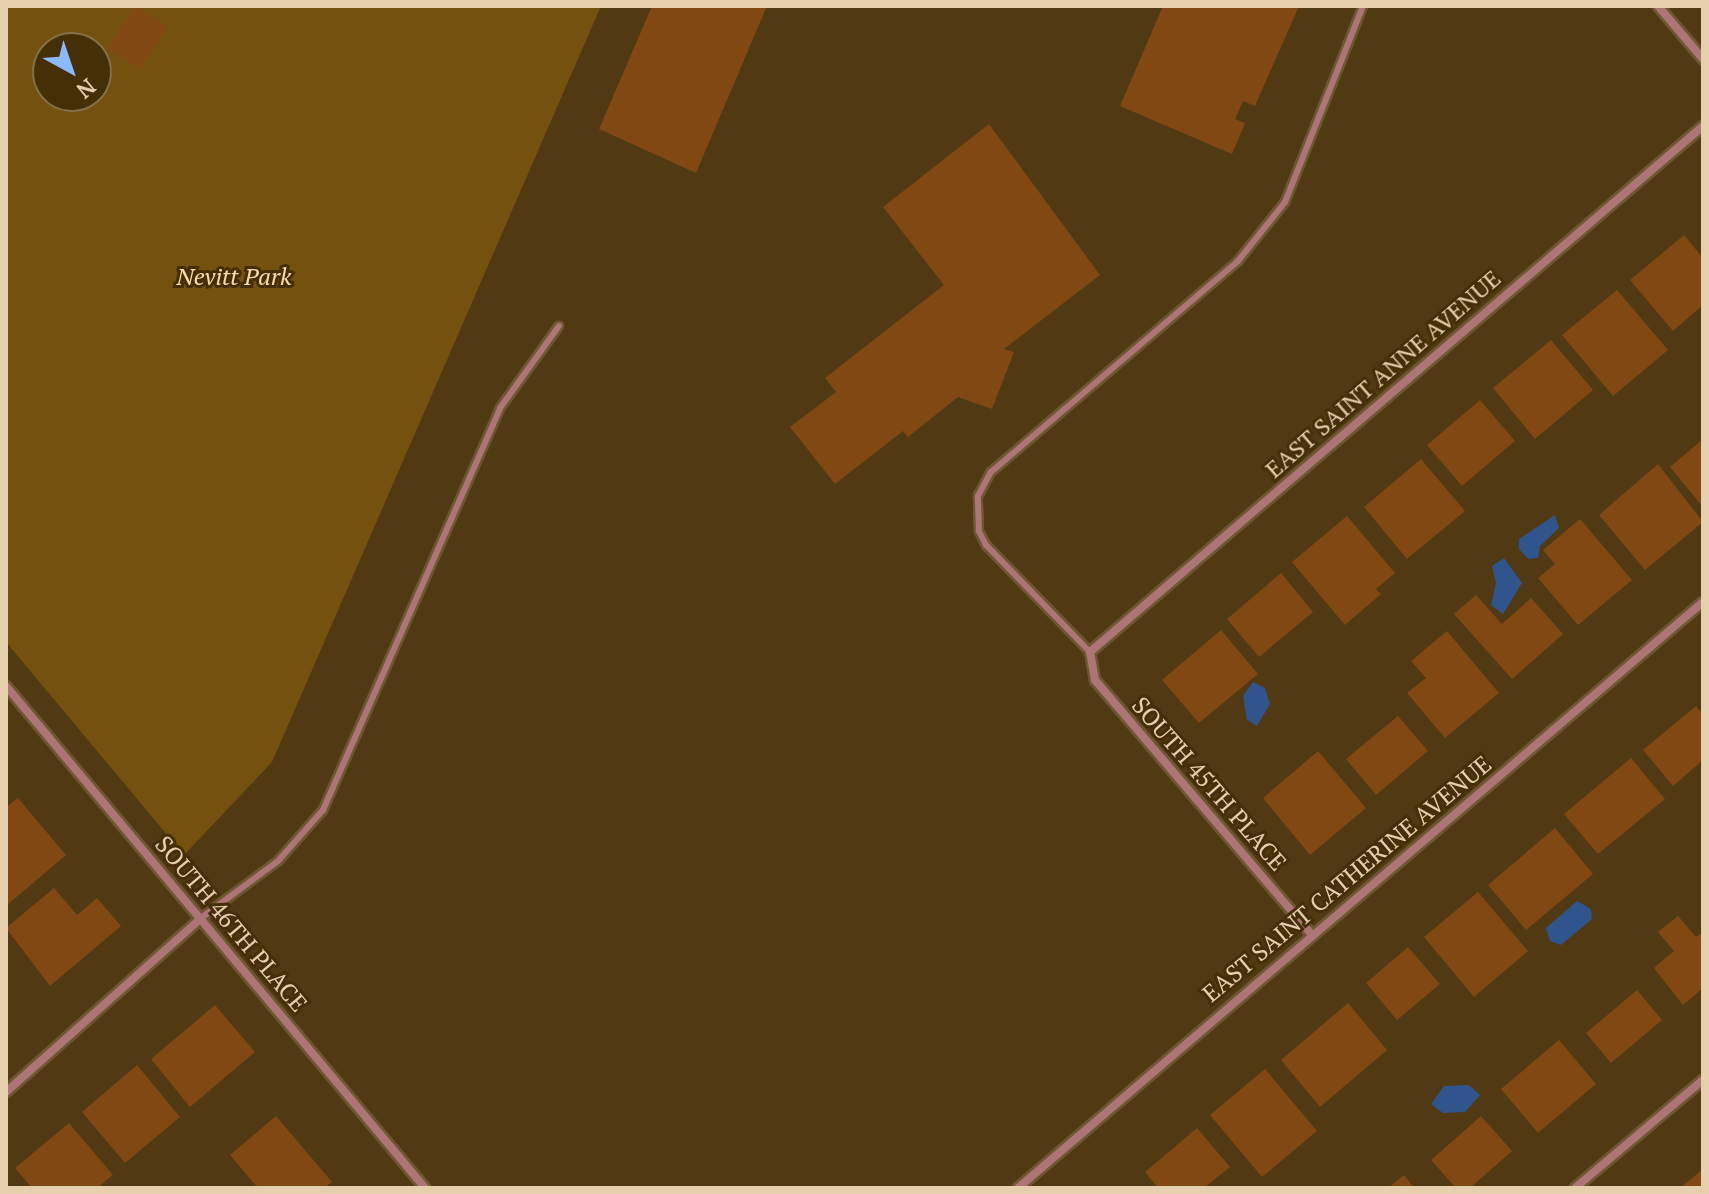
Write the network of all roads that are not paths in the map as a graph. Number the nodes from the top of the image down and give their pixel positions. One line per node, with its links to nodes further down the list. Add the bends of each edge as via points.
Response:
1 (1363, 6): 7 (lane, via 1285,202 1238,261 991,472 978,496 979,531 986,545)
2 (1658, 6): 3 (street)
3 (1703, 59)
4 (1703, 126): 7 (street, EAST SAINT ANNE AVENUE)
5 (559, 326): 9 (lane, via 500,408 323,810 278,861)
6 (1703, 602): 10 (street, EAST SAINT CATHERINE AVENUE)
7 (1090, 652): 10 (street, SOUTH 45TH PLACE, via 1095,680)
8 (6, 686): 9 (street, SOUTH 46TH PLACE)
9 (201, 918): 12 (street); 13 (street, SOUTH 46TH PLACE)
10 (1312, 935): 14 (street, EAST SAINT CATHERINE AVENUE)
11 (1703, 1080): 15 (street)
12 (6, 1092)
13 (425, 1188)
14 (1018, 1188)
15 (1575, 1188)

